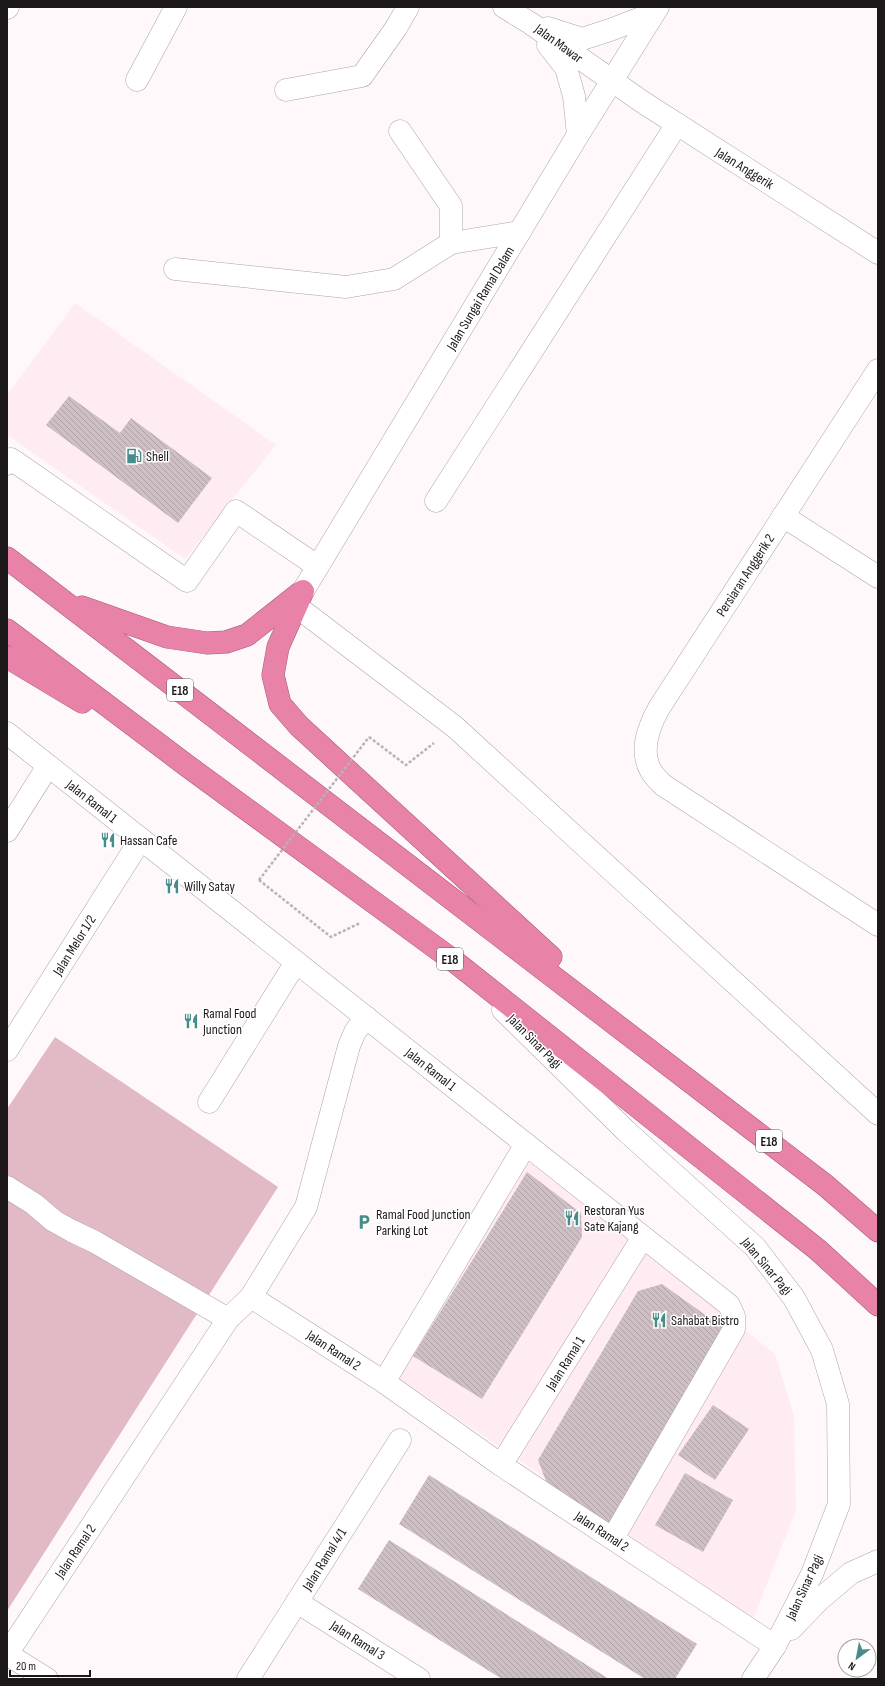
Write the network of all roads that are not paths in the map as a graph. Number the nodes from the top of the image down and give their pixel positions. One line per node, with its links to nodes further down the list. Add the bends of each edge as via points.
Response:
1 (176, 7): 6 (street)
2 (408, 7): 8 (street, via 362,76)
3 (504, 7): 5 (street, Jalan Mawar)
4 (656, 10): 5 (street, via 582,39); 7 (street, Jalan Sungai Ramal Dalam)
5 (530, 23): 7 (street, Jalan Mawar); 11 (street, via 566,68 574,96)
6 (137, 80)
7 (612, 82): 9 (street, Jalan Anggerik); 11 (street, Jalan Sungai Ramal Dalam)
8 (286, 90)
9 (677, 124): 14 (street, Jalan Anggerik); 18 (street)
10 (400, 131): 13 (street, via 451,206)
11 (578, 135): 12 (street, Jalan Sungai Ramal Dalam)
12 (520, 232): 13 (street); 21 (street, Jalan Sungai Ramal Dalam)
13 (451, 243): 15 (street, via 394,279 346,287)
14 (878, 252)
15 (175, 269)
16 (878, 370): 19 (street, Persiaran Anggerik 2)
17 (7, 464): 21 (street, via 11,459 188,581 236,511)
18 (436, 501)
19 (782, 516): 22 (street); 32 (street, Persiaran Anggerik 2, via 659,708 649,728 645,750 650,770 663,785)
20 (7, 558): 24 (highway, E18)
21 (317, 566): 23 (street, Jalan Sungai Ramal Dalam)
22 (878, 577)
23 (299, 598): 24 (highway, via 247,635 226,642 208,643 167,637); 37 (highway, via 278,647 273,675 280,704 299,726); 39 (street, via 455,727)
24 (65, 601): 37 (highway, E18)
25 (7, 630): 28 (highway, E18)
26 (7, 657): 28 (highway)
27 (7, 734): 29 (street, Jalan Ramal 1)
28 (186, 765): 33 (highway, E18)
29 (48, 766): 30 (street); 31 (street, Jalan Ramal 1)
30 (7, 831)
31 (141, 840): 34 (street, Jalan Ramal 1); 36 (street, Jalan Melor 1/2)
32 (878, 925)
33 (454, 961): 45 (highway, E18, via 818,1250); 53 (street, Jalan Sinar Pagi, via 626,1131 755,1247 794,1298 822,1350 838,1404 839,1504 812,1574)
34 (296, 962): 35 (street, Jalan Ramal 1); 38 (street)
35 (366, 1017): 40 (street, Jalan Ramal 1); 44 (street, via 349,1046 306,1207)
36 (7, 1050)
37 (658, 1055): 42 (highway, E18, via 826,1185)
38 (209, 1102)
39 (878, 1114)
40 (526, 1144): 43 (street, Jalan Ramal 1); 47 (street)
41 (7, 1187): 46 (street, via 60,1224 96,1242)
42 (878, 1232)
43 (643, 1237): 49 (street, Jalan Ramal 1); 50 (street, via 729,1305 734,1316 734,1329)
44 (251, 1297): 46 (street, Jalan Ramal 2); 47 (street, Jalan Ramal 2)
45 (878, 1305)
46 (228, 1319): 54 (street, Jalan Ramal 2)
47 (384, 1382): 49 (street, Jalan Ramal 2)
48 (400, 1440): 52 (street, Jalan Ramal 4/1)
49 (502, 1466): 50 (street, Jalan Ramal 2)
50 (613, 1538): 53 (street, Jalan Ramal 2)
51 (878, 1561): 53 (street, Jalan Sinar Pagi, via 852,1573 819,1600)
52 (297, 1602): 56 (street, Jalan Ramal 4/1); 57 (street, Jalan Ramal 3)
53 (775, 1646): 58 (street, Jalan Sinar Pagi)
54 (7, 1654): 55 (street)
55 (47, 1679)
56 (248, 1679)
57 (419, 1679)
58 (753, 1679)

